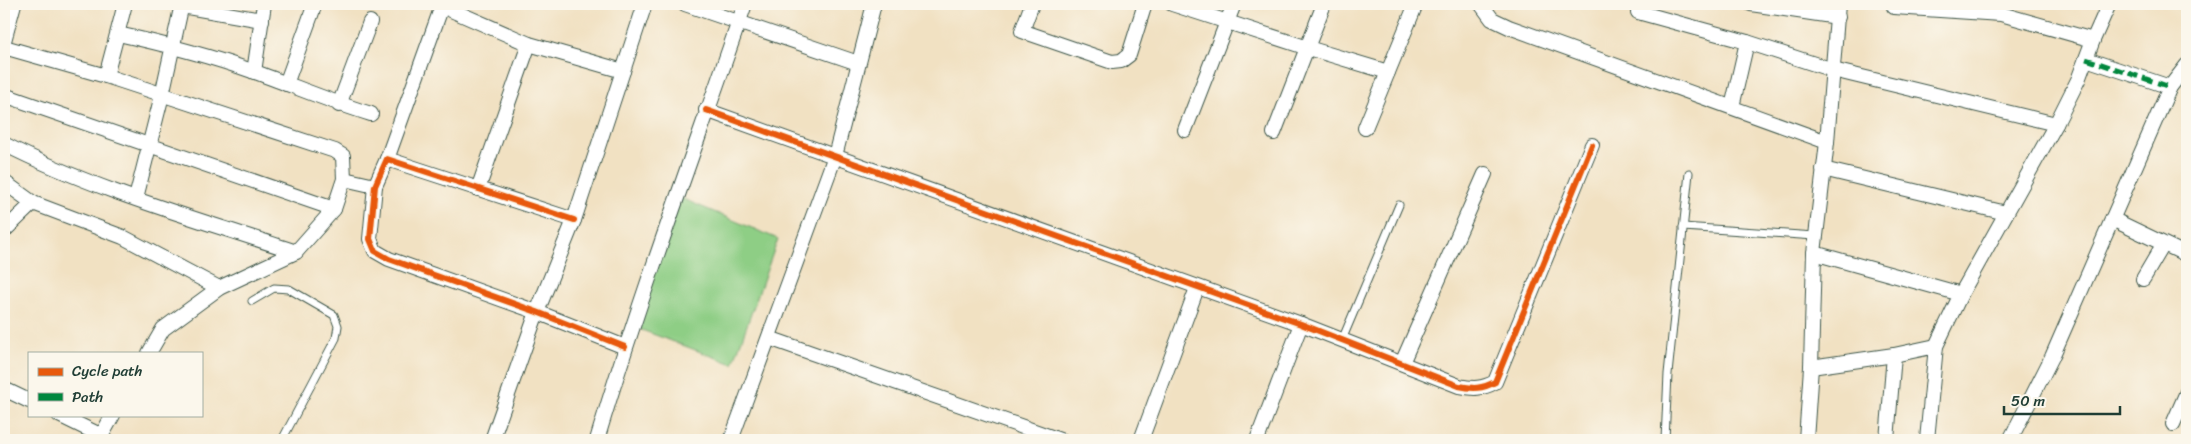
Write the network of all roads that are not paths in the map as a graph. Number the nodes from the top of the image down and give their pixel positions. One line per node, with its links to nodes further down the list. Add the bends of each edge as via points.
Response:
1 (14, 4): 30 (street)
2 (125, 4): 28 (street)
3 (264, 4): 24 (street)
4 (315, 4): 44 (street)
5 (645, 4): 39 (street)
6 (685, 4): 26 (street)
7 (745, 4): 26 (street)
8 (874, 4): 37 (street)
9 (1032, 4): 10 (street, via 1022,31 1112,62 1121,61 1129,55)
10 (1145, 4)
11 (1172, 4): 27 (street)
12 (1234, 4): 27 (street)
13 (1324, 4): 35 (street)
14 (1416, 4): 42 (street)
15 (1481, 4): 49 (street, via 1492,18 1508,27)
16 (1751, 4): 22 (street)
17 (2109, 4): 29 (street)
18 (182, 5): 24 (street); 33 (street)
19 (442, 5): 32 (street); 61 (street)
20 (1894, 7): 21 (street)
21 (2002, 9): 29 (street)
22 (1838, 11): 40 (street)
23 (1638, 12): 31 (street)
24 (262, 20): 41 (street)
25 (370, 22): 48 (street)
26 (739, 22): 37 (street); 50 (street)
27 (1227, 22): 35 (street); 54 (street)
28 (118, 34): 33 (street); 43 (street)
29 (2093, 40): 36 (street)
30 (4, 41)
31 (1747, 42): 40 (street); 49 (street)
32 (530, 44): 39 (street); 68 (street)
33 (174, 46): 41 (street); 47 (street)
34 (4, 47): 43 (street)
35 (1308, 48): 42 (street); 55 (street)
36 (2086, 59): 45 (street); 52 (street)
37 (858, 63): 60 (street)
38 (2187, 65): 45 (street)
39 (623, 70): 75 (street)
40 (1833, 70): 52 (street); 56 (street)
41 (254, 72): 44 (street)
42 (1388, 72): 53 (street)
43 (106, 76): 47 (street)
44 (286, 84): 48 (street)
45 (2170, 87): 74 (street)
46 (4, 95): 58 (street)
47 (162, 95): 58 (street); 65 (street, via 335,151 343,156)
48 (339, 105): 51 (street)
49 (1732, 107): 56 (street)
50 (706, 110): 60 (street); 93 (street)
51 (371, 114)
52 (2056, 124): 73 (street)
53 (1365, 128)
54 (1185, 130)
55 (1274, 133)
56 (1826, 142): 62 (street)
57 (4, 144): 69 (street, via 40,162)
58 (149, 145): 69 (street); 72 (street)
59 (1592, 145): 96 (street, via 1495,382 1484,388 1459,386)
60 (834, 156): 85 (street); 90 (street)
61 (387, 159): 67 (street); 68 (street)
62 (1824, 168): 73 (street); 78 (street)
63 (1689, 173): 76 (lane)
64 (1485, 174): 96 (street)
65 (344, 179): 67 (street); 72 (street)
66 (4, 182): 70 (street)
67 (375, 186): 88 (street, via 370,239 374,251 388,259)
68 (478, 189): 75 (street)
69 (136, 198): 80 (street)
70 (33, 203): 77 (street); 84 (street, via 123,236)
71 (1399, 205): 91 (lane)
72 (334, 209): 80 (street)
73 (2006, 214): 86 (street)
74 (2112, 219): 79 (street); 116 (street, via 2052,357)
75 (574, 220): 88 (street)
76 (1683, 227): 78 (lane); 112 (lane)
77 (4, 231)
78 (1815, 236): 81 (street)
79 (2163, 245): 82 (street); 83 (street)
80 (296, 252): 84 (street)
81 (1814, 252): 86 (street); 97 (street)
82 (2187, 255)
83 (2142, 279)
84 (219, 288): 94 (street, via 163,328)
85 (1197, 288): 89 (street); 110 (street)
86 (1961, 294): 92 (street)
87 (252, 301): 105 (lane, via 274,288 289,289 334,315 338,326 336,338)
88 (537, 312): 93 (street); 106 (street)
89 (1301, 324): 91 (street); 111 (street)
90 (769, 338): 108 (street); 109 (street)
91 (1342, 340): 96 (street)
92 (1936, 346): 95 (street); 115 (street)
93 (625, 347): 107 (street)
94 (150, 352)
95 (1894, 355): 97 (street); 114 (street)
96 (1402, 363)
97 (1811, 367): 113 (street)
98 (4, 389): 100 (street)
99 (2187, 392): 103 (street)
100 (28, 401)
101 (61, 416): 104 (street)
102 (113, 416): 104 (street)
103 (2173, 424)
104 (101, 438)
105 (282, 440)
106 (492, 440)
107 (597, 440)
108 (731, 440)
109 (1060, 440)
110 (1142, 440)
111 (1257, 440)
112 (1664, 440)
113 (1806, 440)
114 (1887, 440)
115 (1926, 440)
116 (2010, 440)

